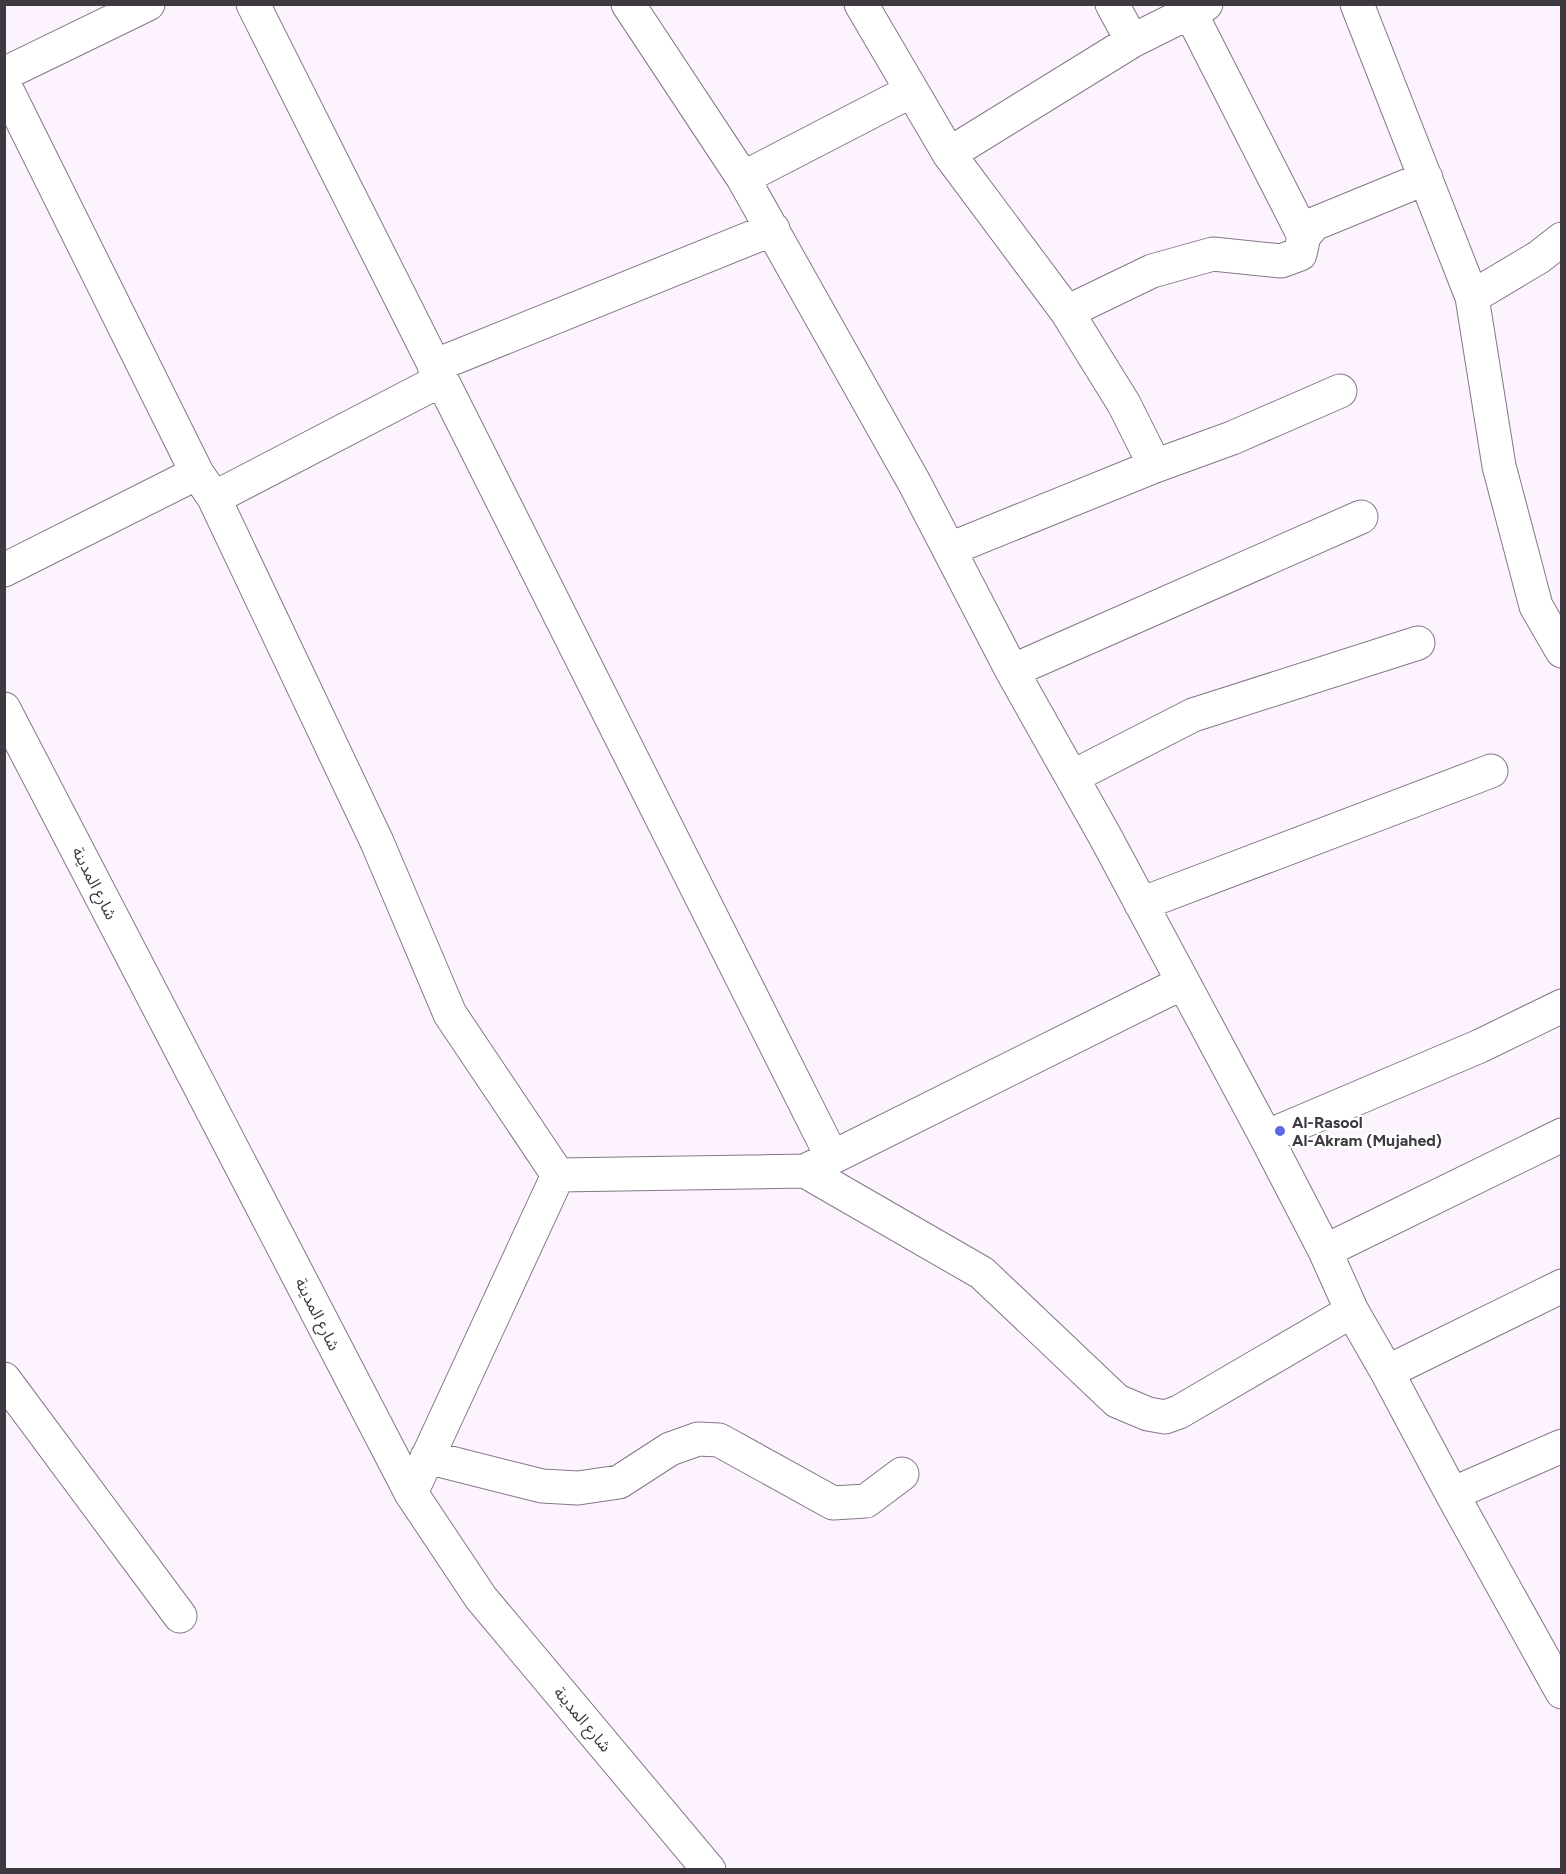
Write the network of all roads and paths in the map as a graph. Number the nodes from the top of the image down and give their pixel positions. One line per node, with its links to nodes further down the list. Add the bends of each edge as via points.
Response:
1 (148, 4): 9 (street)
2 (253, 4): 20 (street)
3 (628, 4): 13 (street)
4 (861, 4): 11 (street)
5 (1112, 4): 8 (street)
6 (1357, 4): 14 (street)
7 (1198, 8): 8 (street); 16 (street)
8 (1132, 41): 12 (street)
9 (4, 74)
10 (4, 84): 23 (street)
11 (911, 90): 12 (street); 13 (street)
12 (949, 154): 19 (street)
13 (743, 178): 15 (street)
14 (1426, 178): 16 (street, via 1314,224); 18 (street)
15 (773, 229): 20 (street); 25 (street)
16 (1304, 236): 19 (street, via 1300,254 1281,261 1213,254 1152,271)
17 (1562, 239): 18 (street)
18 (1472, 297): 28 (street, via 1499,466 1536,606)
19 (1067, 312): 22 (street, via 1124,404)
20 (438, 373): 23 (street); 38 (street)
21 (1340, 391): 22 (street, via 1262,426)
22 (1155, 466): 25 (street)
23 (206, 486): 26 (street); 39 (street, via 377,842 450,1014)
24 (1361, 517): 29 (street)
25 (950, 549): 29 (street)
26 (4, 570)
27 (1418, 643): 32 (street, via 1193,715)
28 (1562, 651)
29 (1012, 671): 32 (street)
30 (4, 709): 48 (street, شارع المدينة)
31 (1491, 771): 33 (street)
32 (1072, 777): 33 (street)
33 (1141, 904): 34 (street)
34 (1182, 983): 37 (street); 38 (street)
35 (1562, 1006): 37 (street, via 1480,1046)
36 (1562, 1135): 40 (street)
37 (1266, 1137): 40 (street)
38 (818, 1164): 39 (street); 42 (street, via 982,1273 1117,1401 1148,1414 1165,1417 1179,1412)
39 (558, 1175): 46 (street)
40 (1326, 1251): 42 (street)
41 (1562, 1286): 43 (street)
42 (1352, 1311): 43 (street)
43 (1387, 1372): 49 (street)
44 (4, 1379): 50 (street)
45 (1562, 1446): 49 (street)
46 (428, 1457): 47 (street, via 542,1486 578,1488 619,1482 670,1449 698,1439 719,1440 833,1503 866,1501); 48 (street)
47 (903, 1474)
48 (411, 1493): 52 (street, شارع المدينة, via 481,1598)
49 (1452, 1494): 51 (street)
50 (180, 1616)
51 (1562, 1692)
52 (709, 1869)

